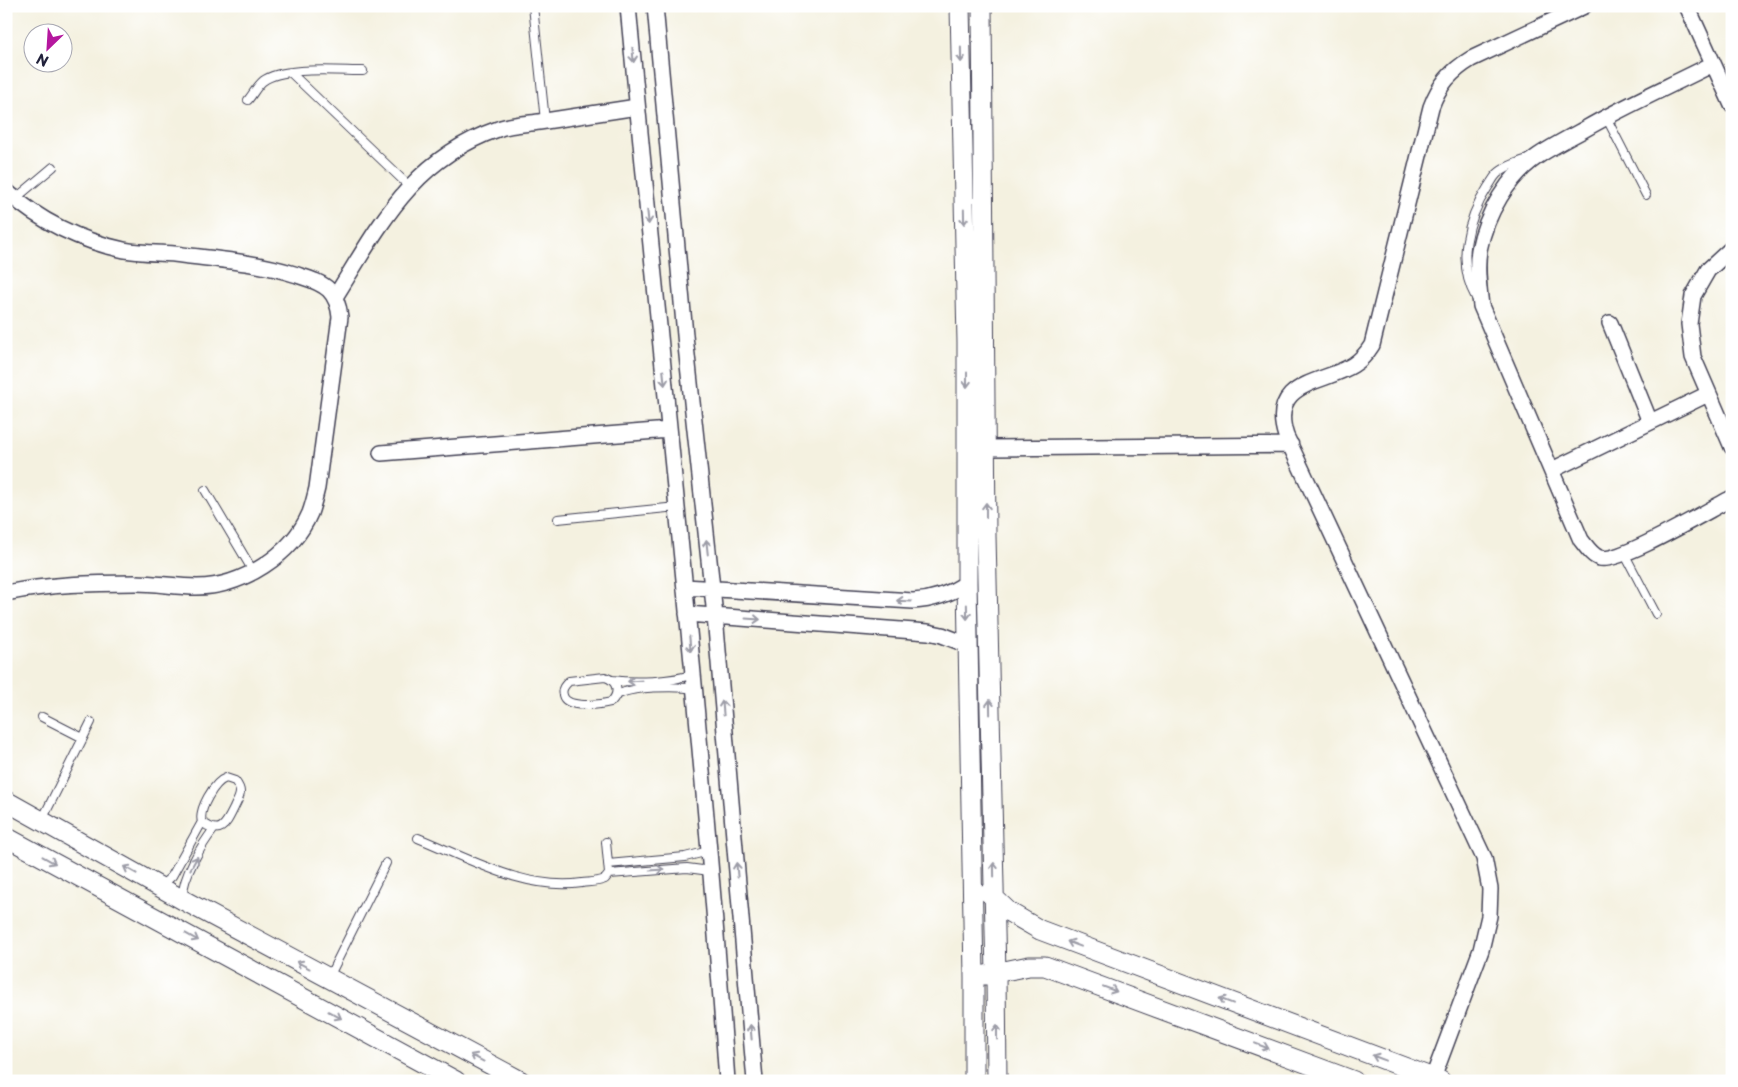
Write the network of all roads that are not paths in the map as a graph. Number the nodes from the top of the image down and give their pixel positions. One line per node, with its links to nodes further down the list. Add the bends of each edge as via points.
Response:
1 (533, 6): 15 (lane)
2 (628, 6): 13 (street, one-way to 13)
3 (655, 6): 41 (street, one-way to 3)
4 (960, 6): 36 (street, one-way to 36)
5 (982, 6): 28 (street)
6 (1584, 6): 26 (street, via 1471,59 1442,84 1431,107 1372,345 1360,360 1310,382 1288,399 1283,418)
7 (1687, 6): 8 (street)
8 (1713, 64): 12 (street); 14 (street)
9 (363, 71): 10 (lane)
10 (290, 72): 11 (lane, via 262,82); 17 (lane)
11 (248, 100)
12 (1732, 105)
13 (637, 107): 15 (street); 25 (street, one-way to 25)
14 (1606, 117): 19 (lane); 30 (street, via 1537,156 1516,175 1499,198 1479,250 1481,306)
15 (545, 121): 17 (street, via 500,128 466,142)
16 (53, 167): 18 (lane)
17 (409, 186): 21 (street, via 387,214)
18 (11, 195): 21 (street, via 49,222 86,239 126,250 269,267 322,284)
19 (1646, 195)
20 (1732, 248): 23 (street, via 1708,270 1693,296 1690,314 1693,357)
21 (335, 297): 38 (street, via 340,317 317,488 309,514 295,537 276,557)
22 (1610, 323): 24 (street)
23 (1708, 394): 24 (street); 27 (street)
24 (1650, 422): 30 (street)
25 (669, 430): 29 (street); 33 (street)
26 (1291, 445): 28 (street); 72 (street, via 1484,858 1490,889 1481,950)
27 (1732, 447)
28 (986, 448): 35 (street, one-way to 28)
29 (381, 453)
30 (1552, 470): 37 (street, via 1581,540 1592,554 1612,558)
31 (205, 490): 38 (lane)
32 (1732, 498): 37 (street)
33 (677, 507): 34 (lane); 40 (street)
34 (558, 519)
35 (986, 536): 36 (street); 68 (street, one-way to 35)
36 (968, 538): 39 (street)
37 (1624, 553): 44 (lane)
38 (253, 571): 42 (street, via 236,580 198,587 104,583)
39 (967, 583): 41 (street, one-way to 41, via 936,598 913,601); 46 (street, one-way to 46)
40 (685, 587): 41 (street); 43 (street)
41 (712, 589): 45 (street)
42 (6, 592)
43 (687, 614): 45 (street); 48 (street, one-way to 48)
44 (1656, 614)
45 (715, 616): 46 (street, one-way to 46, via 928,632); 76 (street, one-way to 45)
46 (968, 645): 65 (street)
47 (612, 680): 48 (lane, one-way to 47, via 675,678); 49 (lane, via 617,688); 49 (lane, via 605,677 569,681 563,695 565,700 575,705 607,703)
48 (694, 682): 49 (lane, via 630,690); 60 (street)
49 (616, 696)
50 (42, 717): 52 (lane)
51 (91, 722): 52 (lane)
52 (83, 738): 54 (lane)
53 (6, 801): 54 (street)
54 (42, 820): 66 (street, one-way to 54)
55 (202, 822): 56 (lane); 56 (lane, via 200,814 216,783 226,778 236,781 240,796 226,823); 66 (lane, via 172,876)
56 (214, 829): 67 (lane, one-way to 56, via 186,877)
57 (6, 836): 73 (street, one-way to 73)
58 (418, 838): 64 (lane, via 513,877 545,884 602,881)
59 (606, 842): 62 (lane)
60 (709, 851): 62 (lane, via 685,857); 63 (street)
61 (386, 863): 71 (lane)
62 (608, 864): 64 (lane)
63 (710, 871): 64 (lane, one-way to 63, via 687,868); 75 (street)
64 (609, 874)
65 (971, 880): 68 (street, via 980,884); 70 (street)
66 (160, 887): 67 (street)
67 (183, 900): 71 (street, one-way to 67)
68 (995, 900): 69 (street); 72 (street, one-way to 68, via 1040,930)
69 (996, 974): 70 (street); 78 (street, one-way to 69); 79 (street, one-way to 79, via 1029,966 1060,970)
70 (974, 977): 77 (street)
71 (328, 978): 74 (street, one-way to 71)
72 (1437, 1079)
73 (456, 1081)
74 (521, 1081)
75 (727, 1081)
76 (755, 1081)
77 (974, 1081)
78 (997, 1081)
79 (1354, 1081)

